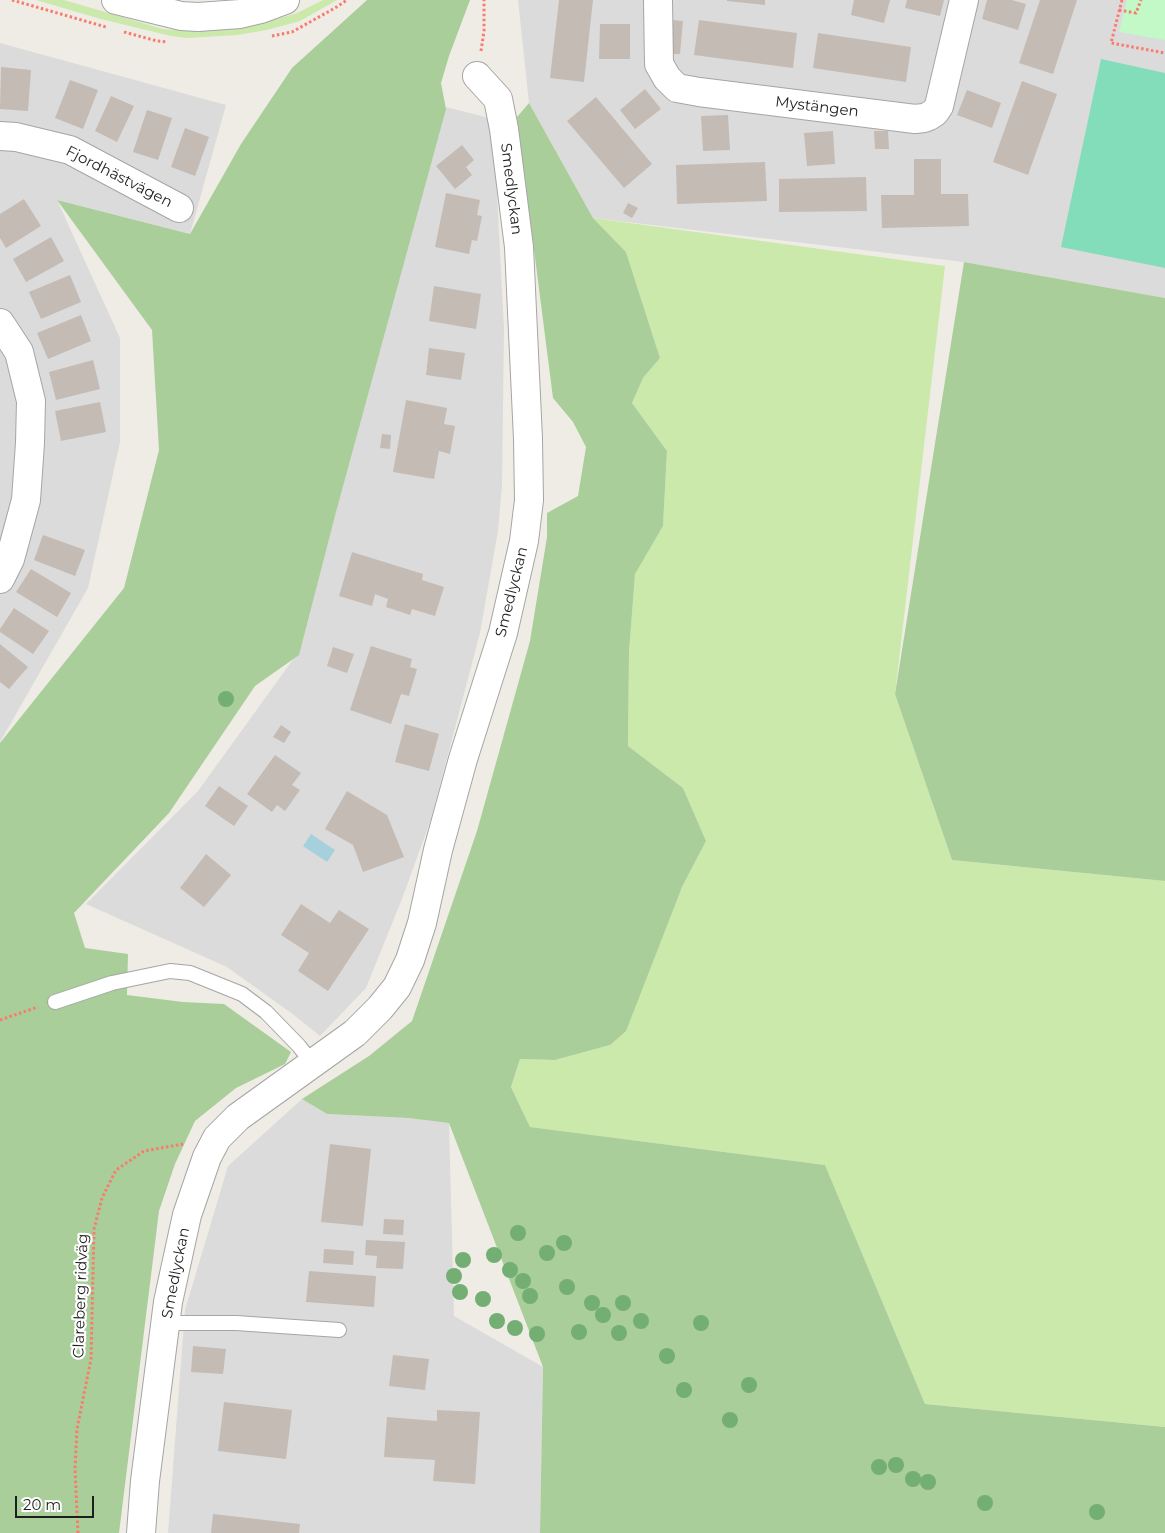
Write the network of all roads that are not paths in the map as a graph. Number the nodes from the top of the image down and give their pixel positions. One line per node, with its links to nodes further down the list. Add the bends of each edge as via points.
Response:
1 (116, 0): 2 (street, via 198,17 240,14)
2 (285, 0)
3 (658, 0): 4 (street, Mystängen, via 659,64 677,88 915,119 929,116 939,106)
4 (964, 0)
5 (477, 76): 11 (street, Smedlyckan, via 498,100 519,246 529,500 524,541 503,632 463,759 410,960 397,988 380,1008 356,1032)
6 (0, 136): 7 (street, Fjordhästvägen, via 70,150)
7 (179, 208)
8 (0, 323): 9 (street, via 19,352 31,402 26,500 10,559)
9 (0, 578)
10 (55, 1002): 11 (lane, via 112,983 170,971 190,974 242,994 266,1012)
11 (313, 1064): 12 (street, Smedlyckan, via 238,1117 217,1138 207,1157 187,1216)
12 (165, 1323): 13 (lane, via 236,1323); 14 (street, Smedlyckan)
13 (339, 1330)
14 (141, 1533)

